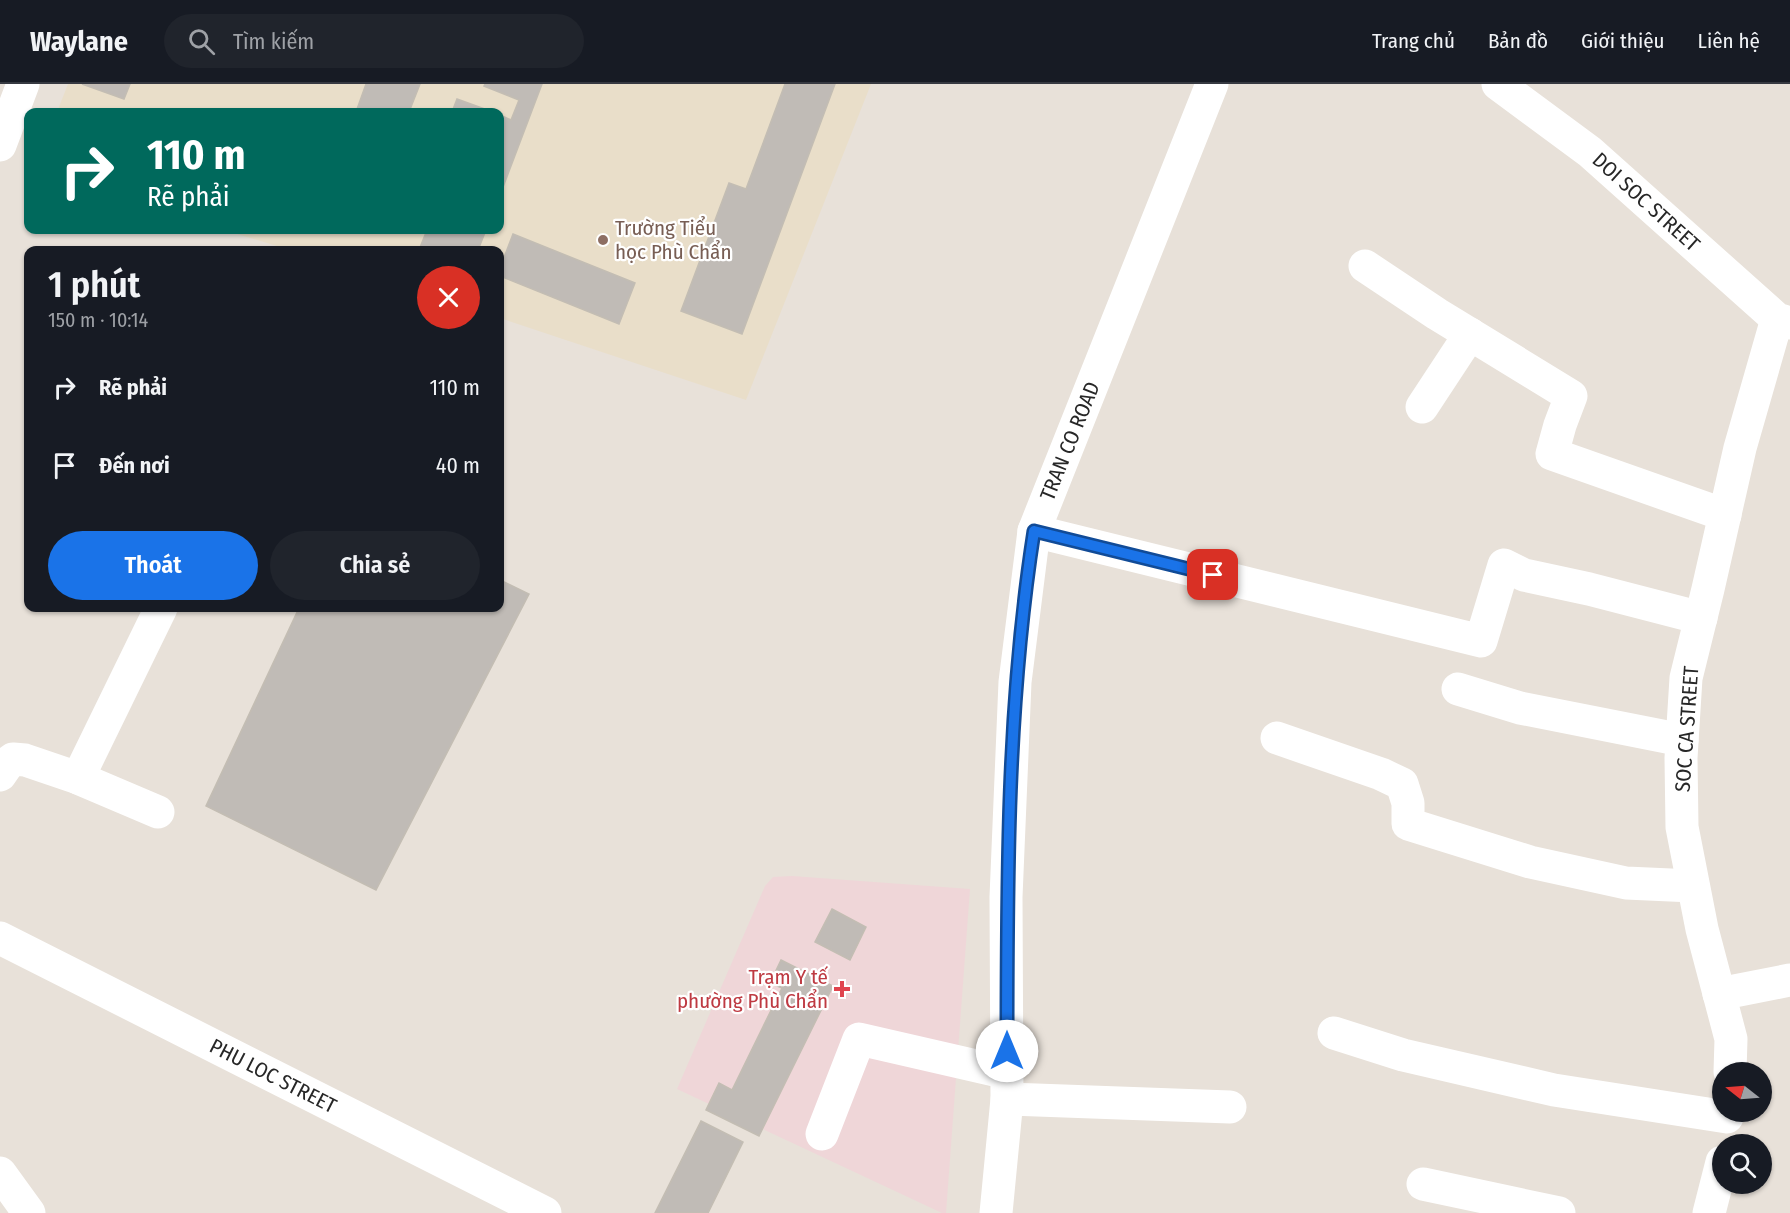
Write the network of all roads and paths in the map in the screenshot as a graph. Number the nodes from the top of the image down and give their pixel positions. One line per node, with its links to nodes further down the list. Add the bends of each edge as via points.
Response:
1 (23, 84): 4 (street)
2 (1212, 84): 10 (street, TRAN CO ROAD)
3 (1498, 84): 6 (street, DOI SOC STREET, via 1590,152)
4 (0, 145)
5 (1365, 266): 7 (street)
6 (1784, 321): 9 (street, SOC CA STREET, via 1740,448)
7 (1470, 334): 8 (street); 9 (street, via 1571,396 1552,454)
8 (1422, 407)
9 (1725, 515): 12 (street, SOC CA STREET)
10 (1034, 531): 12 (street, via 1481,641 1504,565 1524,575); 25 (street, TRAN CO ROAD, via 1015,682 1006,897)
11 (159, 612): 17 (street)
12 (1701, 618): 15 (street, SOC CA STREET, via 1686,678)
13 (1458, 689): 15 (street, via 1520,708)
14 (1277, 738): 19 (street, via 1402,784 1408,824 1530,862 1626,884)
15 (1682, 740): 19 (street, SOC CA STREET, via 1682,827)
16 (0, 775): 17 (street, via 9,762 19,759)
17 (78, 778): 18 (street)
18 (158, 812)
19 (1693, 886): 22 (street, SOC CA STREET)
20 (0, 938): 33 (street, PHU LOC STREET)
21 (1790, 980): 22 (street)
22 (1719, 994): 24 (street, SOC CA STREET, via 1731,1039)
23 (1334, 1033): 27 (street, via 1403,1055)
24 (1730, 1062)
25 (1007, 1086): 26 (street); 28 (street, via 860,1039); 34 (street, TRAN CO ROAD)
26 (1230, 1107)
27 (1726, 1124)
28 (822, 1134)
29 (0, 1173): 32 (street)
30 (1423, 1184): 35 (street)
31 (1714, 1194): 36 (street)
32 (29, 1213)
33 (545, 1213)
34 (996, 1213)
35 (1559, 1213)
36 (1709, 1213)

